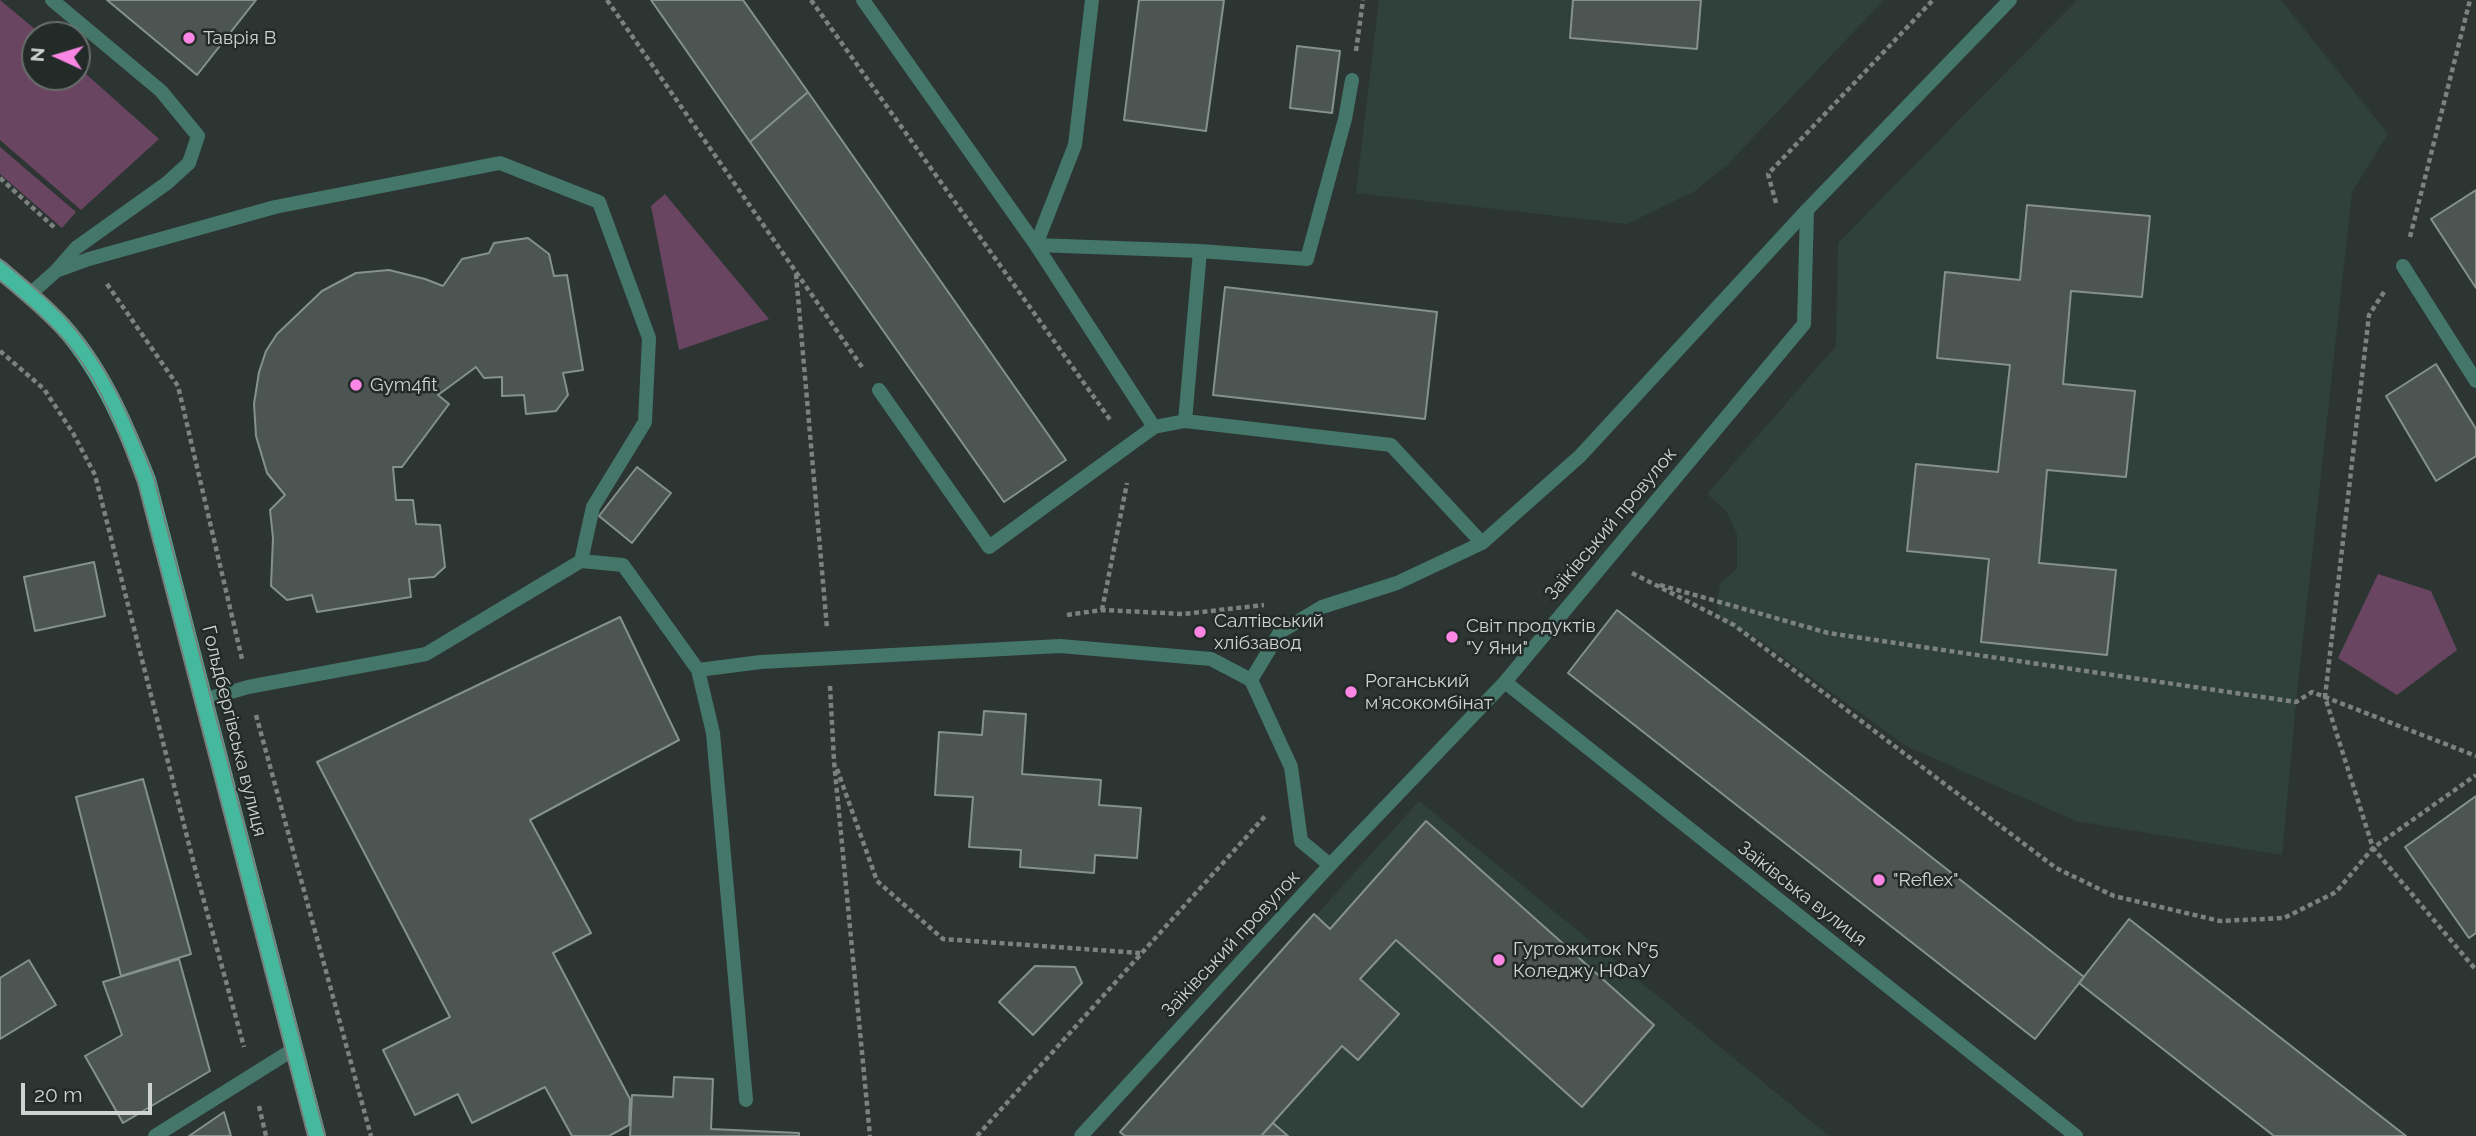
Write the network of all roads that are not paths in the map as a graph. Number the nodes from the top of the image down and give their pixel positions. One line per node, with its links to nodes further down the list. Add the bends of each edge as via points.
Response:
1 (52, 0): 11 (street, via 161,92 198,136 189,163 76,248)
2 (863, 0): 7 (street)
3 (1092, 0): 7 (street, via 1075,145)
4 (2010, 0): 6 (street)
5 (1352, 80): 8 (street, via 1307,259)
6 (1807, 210): 17 (street, via 1580,456); 21 (street, Заїківський провулок, via 1804,324)
7 (1036, 245): 8 (street); 16 (street)
8 (1200, 251): 15 (street)
9 (2403, 266): 13 (street)
10 (0, 269): 12 (main road, Гольдбергівська вулиця)
11 (57, 271): 12 (street); 18 (street, via 275,207 500,163 599,202 649,338 645,422 593,507)
12 (29, 295): 22 (main road, Гольдбергівська вулиця, via 81,348 111,397 146,480)
13 (2476, 381)
14 (878, 390): 16 (street, via 989,547)
15 (1185, 421): 16 (street); 17 (street, via 1391,445)
16 (1154, 427)
17 (1482, 542): 20 (street, via 1396,583 1322,607 1280,632)
18 (581, 561): 19 (street, via 623,565); 22 (street, via 426,654 248,687)
19 (698, 670): 20 (street, via 761,662 1060,646 1211,659); 25 (street, via 713,733)
20 (1251, 680): 23 (street, via 1291,767 1301,841)
21 (1505, 682): 23 (street, Заїківський провулок); 29 (street, Заїківська вулиця)
22 (204, 700): 24 (main road, Гольдбергівська вулиця)
23 (1330, 865): 28 (street, Заїківський провулок)
24 (294, 1049): 26 (street); 27 (main road, Гольдбергівська вулиця)
25 (746, 1100)
26 (155, 1136)
27 (317, 1136)
28 (1081, 1136)
29 (2076, 1136)

